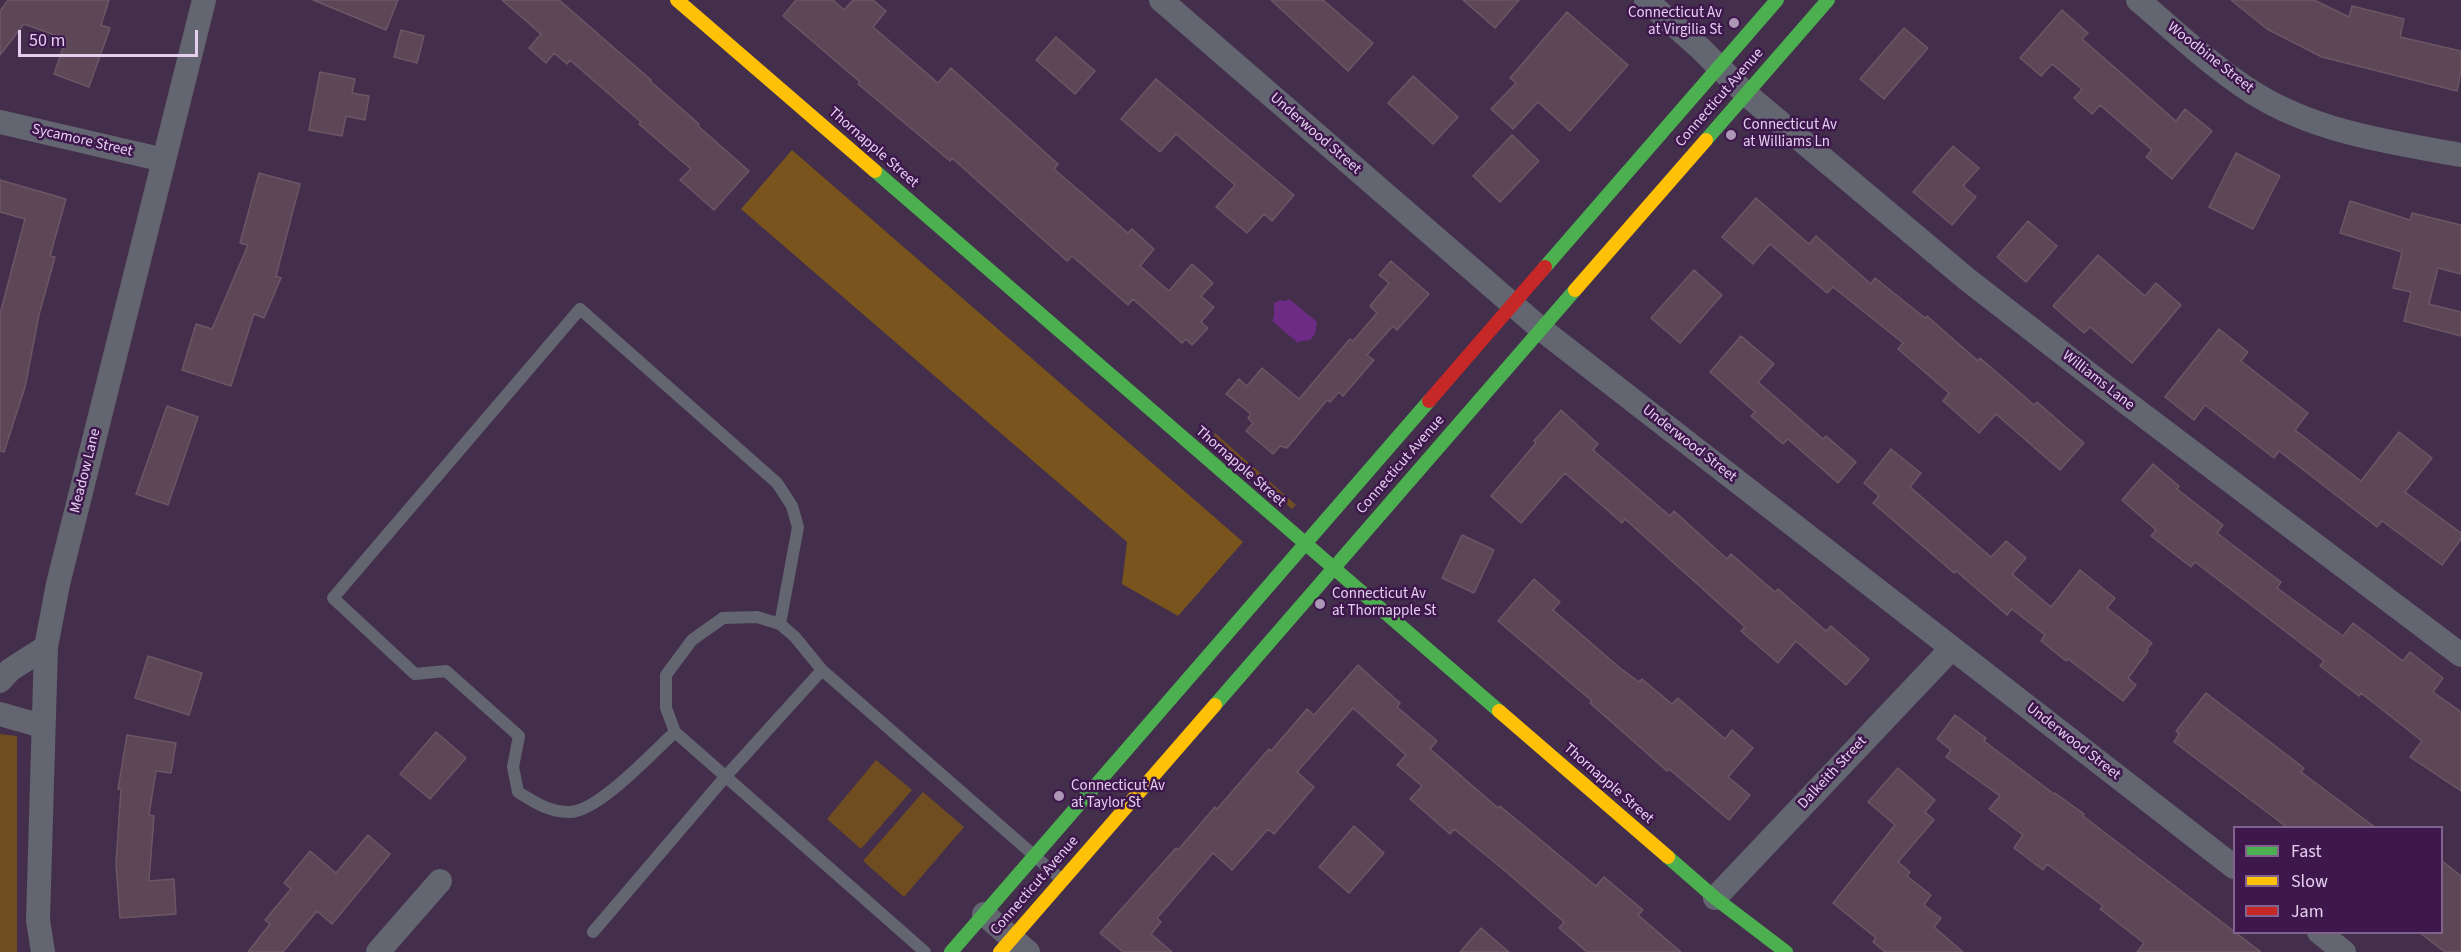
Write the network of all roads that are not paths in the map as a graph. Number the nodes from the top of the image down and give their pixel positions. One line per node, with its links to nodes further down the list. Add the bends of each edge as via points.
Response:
1 (204, 0): 12 (street, Meadow Lane)
2 (677, 0): 15 (main road, Thornapple Street)
3 (1161, 0): 13 (street, Underwood Street)
4 (1646, 0): 8 (street, Williams Lane)
5 (1777, 0): 8 (main road, Connecticut Avenue)
6 (1828, 0): 9 (main road, Connecticut Avenue)
7 (2138, 0): 11 (street, Woodbine Street, via 2252,92 2302,117 2351,135)
8 (1720, 67): 9 (street, Williams Lane); 13 (main road, Connecticut Avenue)
9 (1746, 94): 14 (main road, Connecticut Avenue); 20 (street, Williams Lane, via 1968,280)
10 (0, 122): 12 (street, Sycamore Street)
11 (2461, 155)
12 (164, 160): 18 (street, Meadow Lane, via 58,584)
13 (1513, 305): 14 (street, Underwood Street); 15 (main road, Connecticut Avenue)
14 (1541, 329): 16 (main road, Connecticut Avenue); 19 (street, Underwood Street)
15 (1305, 544): 16 (main road, Thornapple Street); 27 (main road, Connecticut Avenue)
16 (1332, 569): 29 (main road, Connecticut Avenue); 31 (main road, Thornapple Street)
17 (780, 624): 21 (lane); 25 (lane, via 757,616 723,618 693,640 666,675 666,708); 25 (lane, via 798,527 792,506 777,483 579,309 333,598 415,674 446,671 519,736 513,766 518,792 541,807 570,813 594,805)
18 (46, 647): 22 (street); 24 (street, Meadow Lane)
19 (1952, 648): 28 (street, Underwood Street); 31 (street, Dalkeith Street)
20 (2461, 655)
21 (822, 670): 26 (lane); 27 (lane)
22 (0, 681)
23 (0, 714): 24 (street)
24 (42, 726): 36 (street, Meadow Lane, via 38,920)
25 (675, 732): 26 (lane)
26 (726, 776): 33 (lane); 38 (lane)
27 (1035, 856): 29 (lane); 32 (main road, Connecticut Avenue)
28 (2233, 865)
29 (1062, 880): 35 (main road, Connecticut Avenue)
30 (440, 881): 37 (street)
31 (1715, 898): 40 (main road, Thornapple Street)
32 (984, 914): 35 (street); 39 (main road, Connecticut Avenue)
33 (592, 932)
34 (2320, 934): 41 (street)
35 (1013, 947)
36 (43, 952)
37 (378, 952)
38 (925, 952)
39 (951, 952)
40 (1786, 952)
41 (2344, 952)

